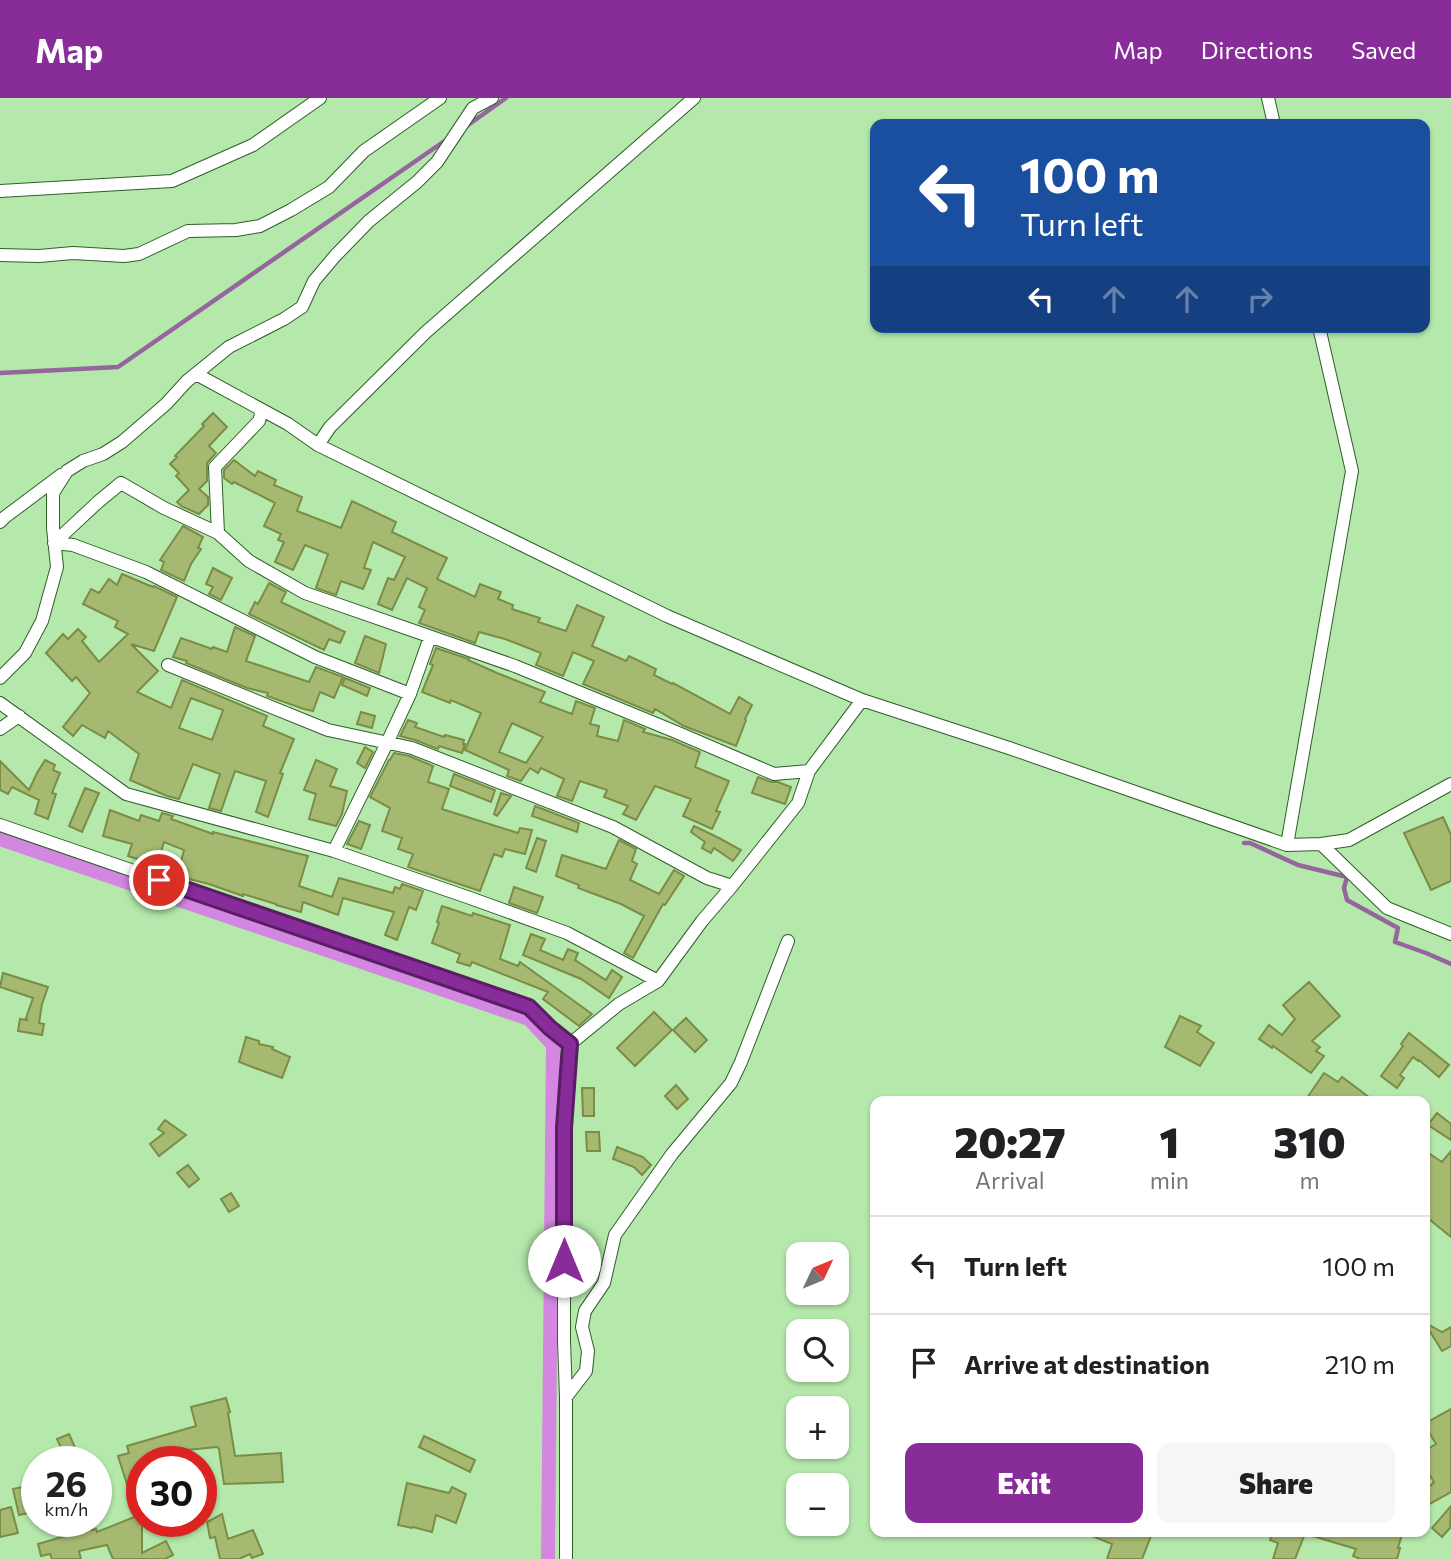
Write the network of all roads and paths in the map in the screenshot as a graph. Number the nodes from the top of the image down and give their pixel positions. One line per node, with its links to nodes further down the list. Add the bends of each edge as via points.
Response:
1 (320, 98): 7 (street, via 253,145 172,181)
2 (440, 98): 8 (street, via 364,151 329,187 260,226 188,232 124,256)
3 (492, 98): 10 (street, via 473,108 437,162 335,256 314,281 302,307 229,347)
4 (694, 98): 12 (street, via 426,332 330,427)
5 (1268, 98): 6 (street)
6 (1273, 119)
7 (0, 191)
8 (0, 255)
9 (1320, 333): 30 (street, via 1352,471)
10 (196, 374): 11 (street); 13 (street, via 122,442)
11 (262, 411): 12 (street); 15 (street, via 259,421 215,467)
12 (318, 445): 21 (street, via 667,616)
13 (67, 471): 14 (street); 16 (street, via 53,493)
14 (0, 522)
15 (218, 533): 16 (street, via 121,484); 17 (street, via 249,561 305,593)
16 (54, 543): 19 (street, via 57,567 42,621 26,653); 20 (street, via 73,545 146,572 315,657)
17 (430, 637): 20 (street); 26 (street, via 515,666 774,774)
18 (168, 664): 25 (street, via 328,730)
19 (0, 678)
20 (410, 694): 25 (street)
21 (862, 699): 26 (street); 30 (street)
22 (0, 703): 23 (street)
23 (19, 716): 24 (street); 31 (street, via 126,794)
24 (0, 729)
25 (387, 743): 31 (street); 32 (street, via 412,748 613,827 707,878)
26 (809, 771): 32 (street, via 798,803)
27 (1451, 784): 29 (street, via 1349,840)
28 (0, 825): 36 (street, via 529,1007)
29 (1321, 844): 30 (street); 33 (street, via 1387,908)
30 (1287, 845)
31 (334, 851): 35 (street, via 567,933)
32 (732, 886): 35 (street)
33 (1451, 934)
34 (788, 941): 37 (street, via 731,1083 672,1154 615,1236 604,1283 585,1311 586,1371)
35 (658, 981): 36 (street, via 619,1004)
36 (570, 1044): 37 (street, via 564,1128)
37 (566, 1397): 38 (street)
38 (566, 1559)

